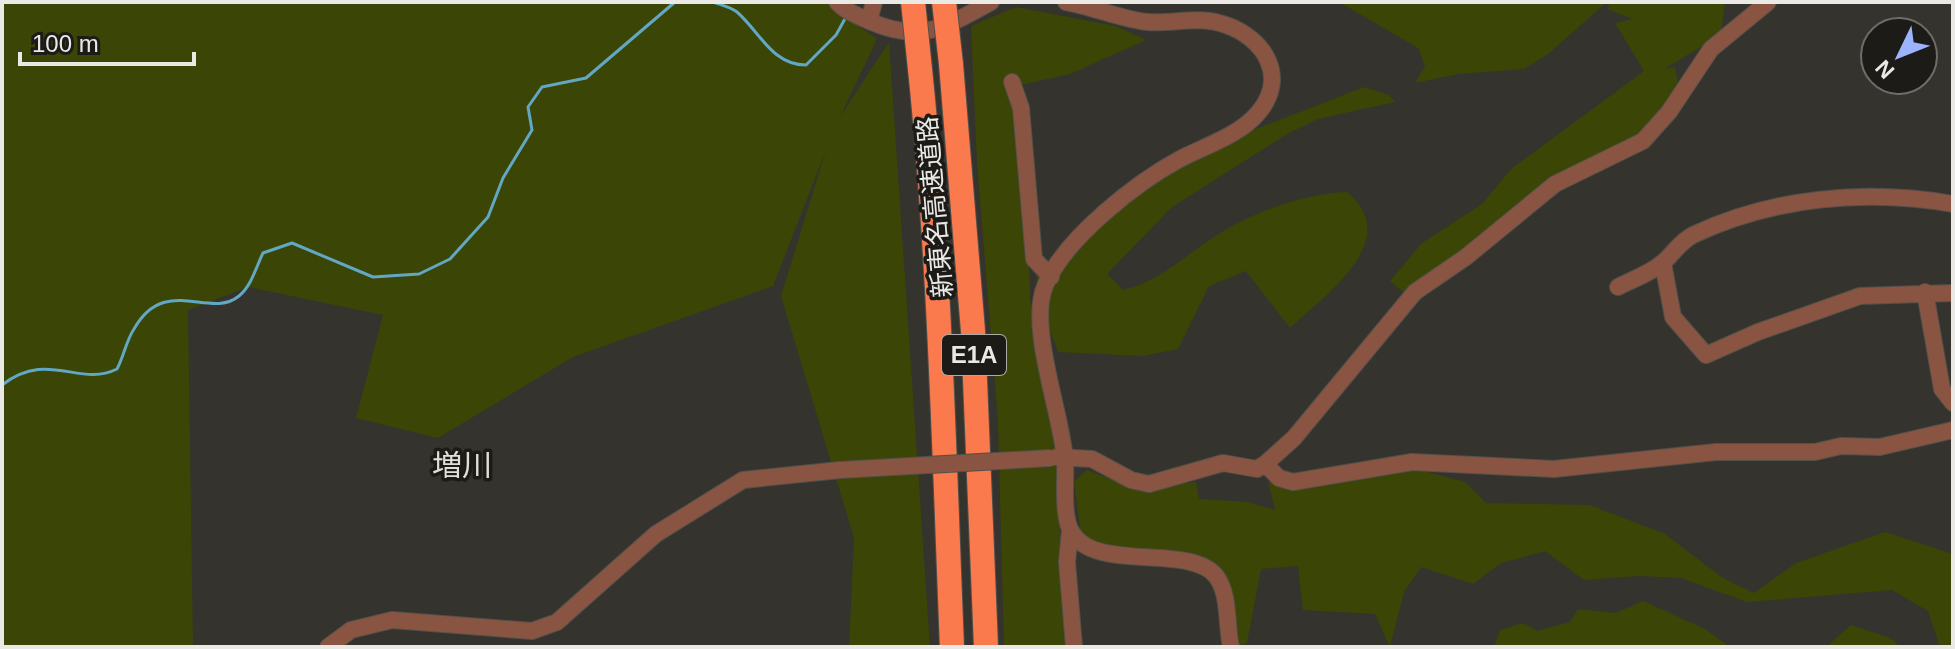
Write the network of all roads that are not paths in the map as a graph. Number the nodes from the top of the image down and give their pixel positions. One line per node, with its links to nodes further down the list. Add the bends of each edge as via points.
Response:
1 (837, 2): 8 (street)
2 (874, 2): 8 (street)
3 (913, 2): 22 (highway, 新東名高速道路 / E1A, bridge, via 942,336)
4 (944, 2): 23 (highway, 新東名高速道路 / E1A, bridge, via 973,331)
5 (991, 2): 8 (street, via 930,32 908,33)
6 (1066, 2): 12 (street, via 1147,22 1192,18 1222,23 1248,33 1261,45 1273,78 1268,100 1248,124 1129,192 1080,238)
7 (1768, 2): 19 (street, via 1711,49 1643,141 1555,184 1415,292 1294,438)
8 (869, 21)
9 (1012, 82): 12 (street, via 1022,113 1034,259)
10 (1953, 204): 11 (street, via 1867,194 1775,209 1691,236)
11 (1663, 263): 13 (street); 14 (street, via 1673,317 1706,355 1860,296)
12 (1051, 277): 18 (street, via 1038,312)
13 (1618, 287)
14 (1925, 292): 15 (street); 16 (street, via 1942,389)
15 (1953, 293)
16 (1953, 403)
17 (1953, 430): 19 (street, via 1880,447 1716,452 1554,469 1412,462 1293,482 1279,478)
18 (1058, 457): 19 (street, via 1092,459 1149,484 1223,463 1257,469); 20 (street); 21 (street, bridge, via 743,480 656,534 557,622 532,631 392,620 351,630)
19 (1265, 464)
20 (1070, 530): 24 (street, via 1067,562); 25 (street, via 1097,551 1209,569 1223,589)
21 (328, 647)
22 (952, 647)
23 (986, 647)
24 (1074, 647)
25 (1231, 647)

